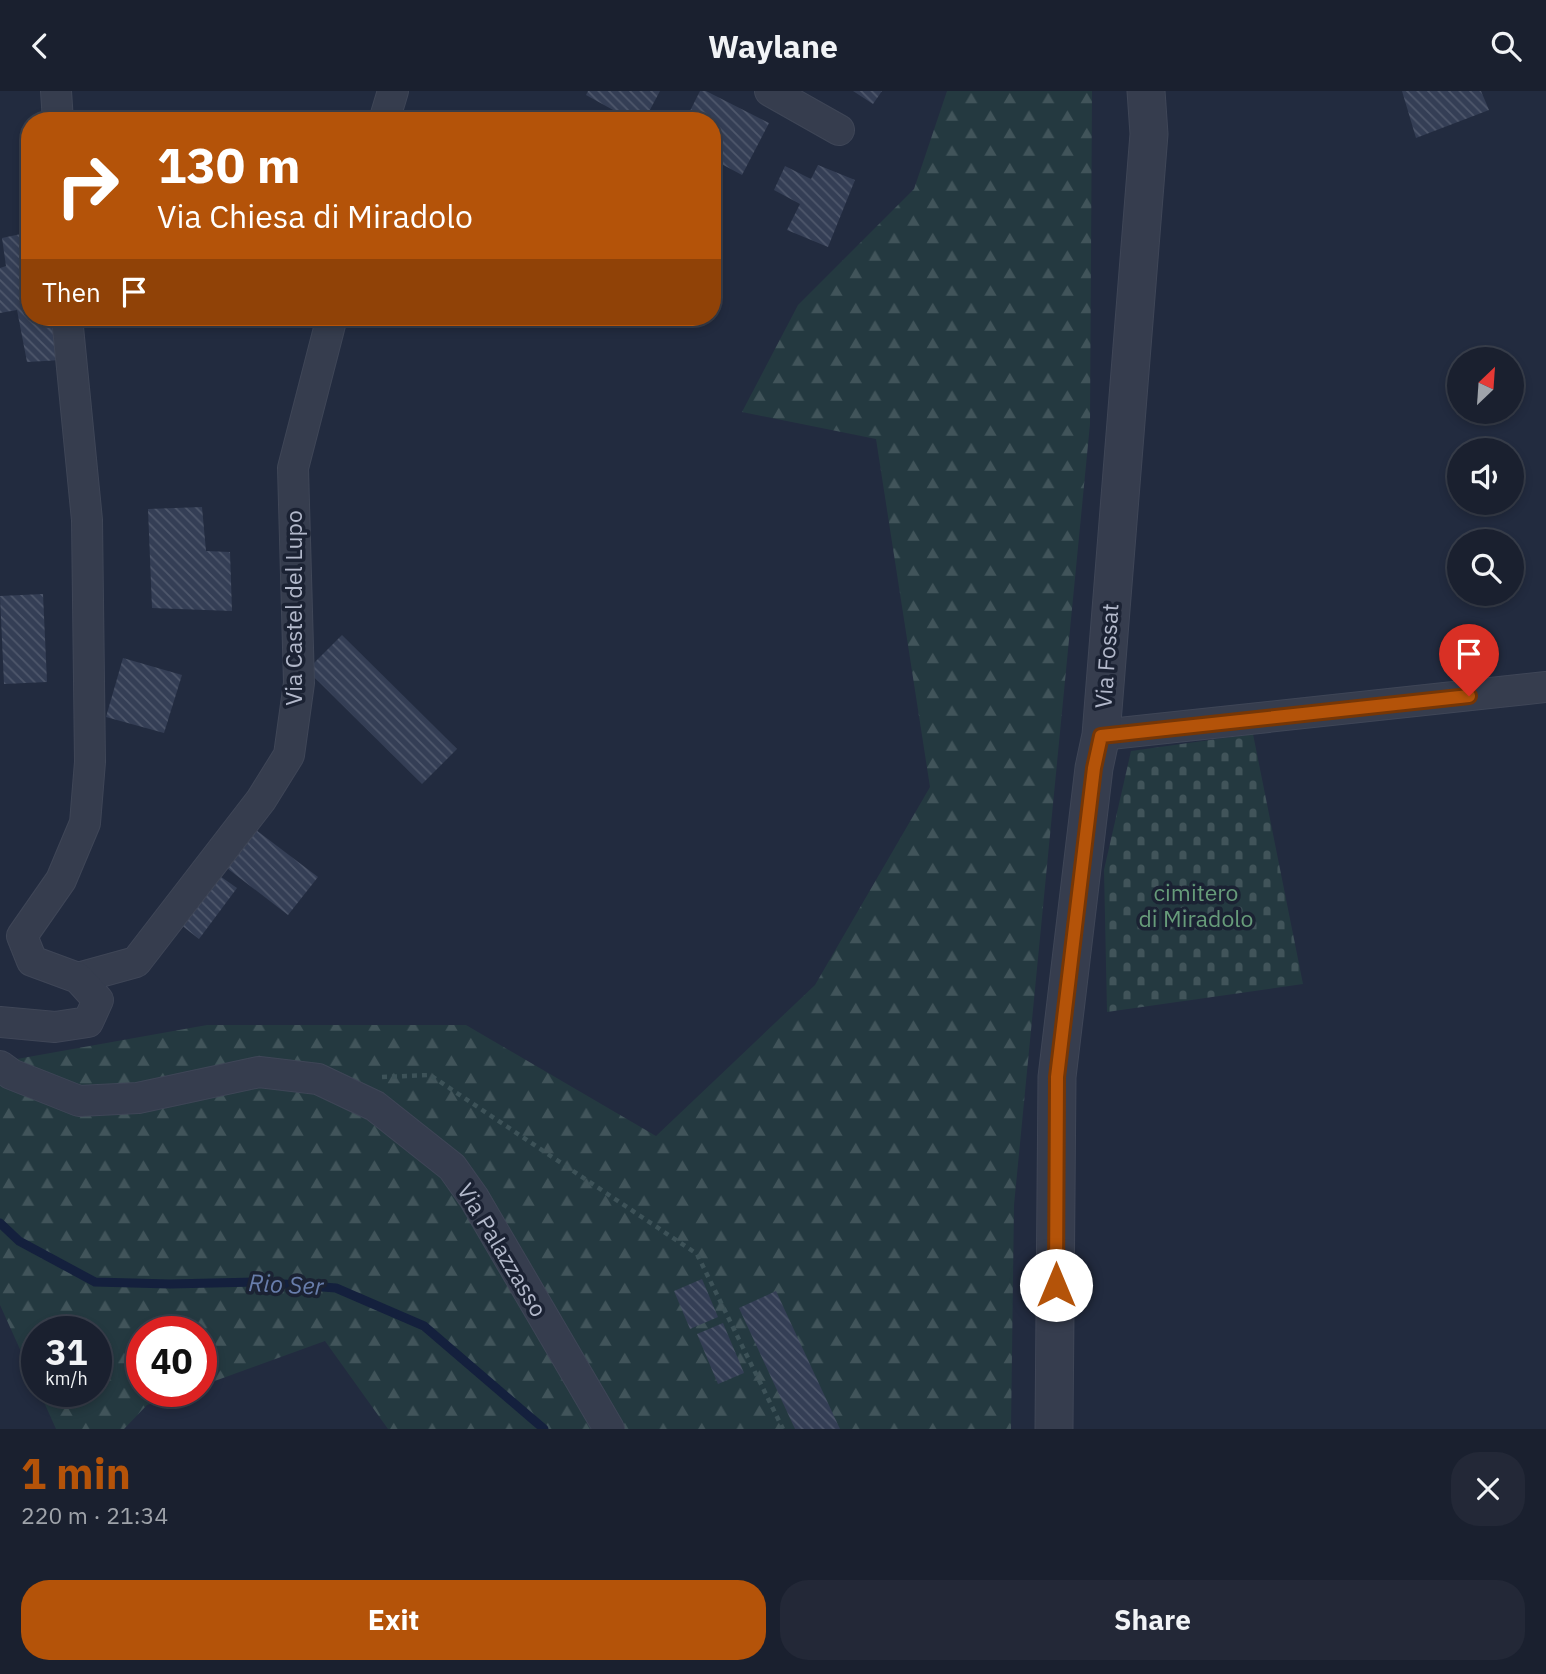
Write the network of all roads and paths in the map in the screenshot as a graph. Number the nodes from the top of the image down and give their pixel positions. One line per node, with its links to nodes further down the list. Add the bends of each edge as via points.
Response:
1 (56, 91): 5 (street)
2 (393, 91): 6 (street)
3 (770, 91): 7 (street)
4 (1146, 91): 11 (street, Via Fossat, via 1149,134)
5 (57, 112)
6 (387, 112)
7 (839, 129)
8 (68, 326): 12 (street, via 87,520 89,774 85,823 61,880 22,936 32,961)
9 (330, 326): 12 (street, Via Castel del Lupo, via 293,468 299,683 289,755 261,800 136,962)
10 (1546, 687): 11 (street)
11 (1101, 736): 18 (street, Via Fossat, via 1057,1077)
12 (78, 978): 13 (street, via 98,1000 88,1022 55,1027)
13 (0, 1022)
14 (0, 1066): 16 (street, Via Palazzasso, via 79,1101 138,1098 259,1072 318,1079 375,1106 452,1167)
15 (380, 1077): 17 (path, via 430,1075 697,1254)
16 (608, 1429)
17 (783, 1429)
18 (1055, 1429)

